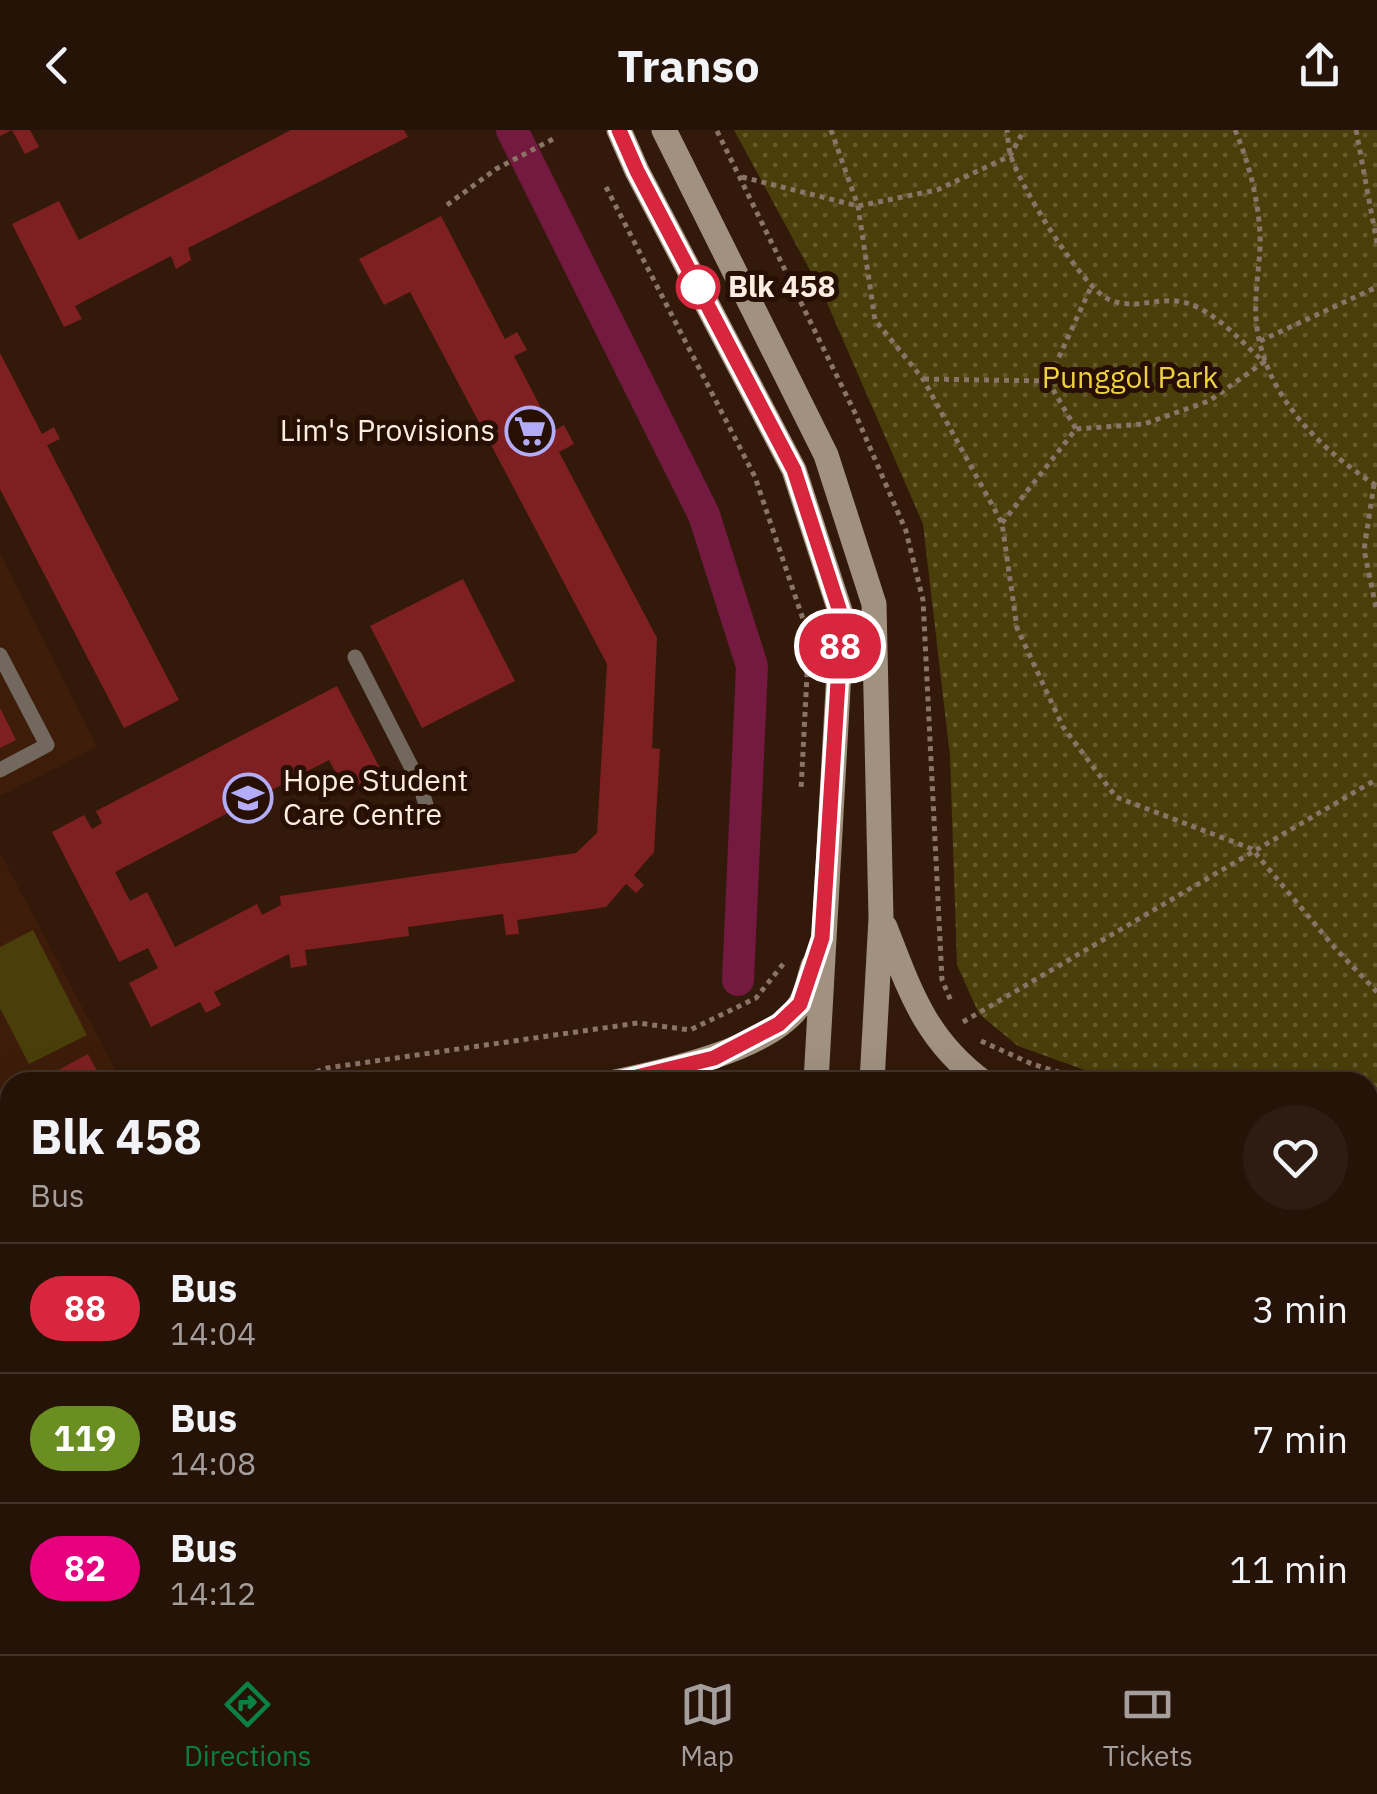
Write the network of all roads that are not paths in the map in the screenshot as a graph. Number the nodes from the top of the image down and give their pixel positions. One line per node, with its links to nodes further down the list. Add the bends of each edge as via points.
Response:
1 (619, 130): 8 (main road, via 794,470 842,618)
2 (664, 130): 7 (main road, via 826,455 874,604)
3 (0, 655): 5 (lane, via 47,745)
4 (356, 658): 6 (lane, via 419,782)
5 (0, 770)
6 (430, 818)
7 (881, 918): 11 (main road); 12 (main road, via 918,1012)
8 (822, 938): 9 (main road, via 800,1004 779,1024 714,1058); 10 (main road)
9 (656, 1072)
10 (816, 1072)
11 (873, 1072)
12 (969, 1072)

